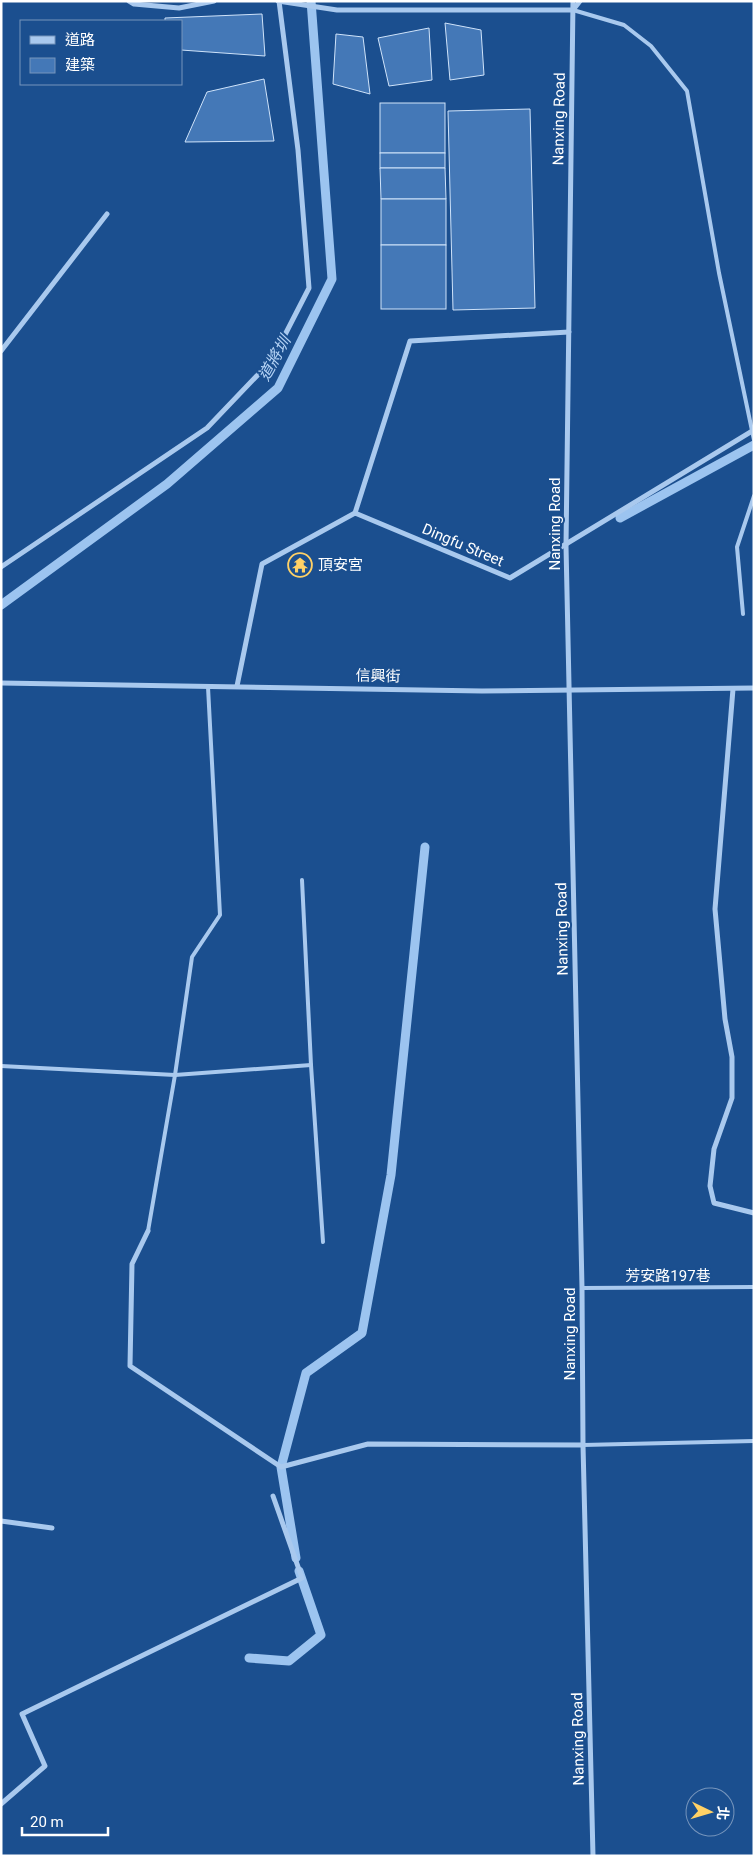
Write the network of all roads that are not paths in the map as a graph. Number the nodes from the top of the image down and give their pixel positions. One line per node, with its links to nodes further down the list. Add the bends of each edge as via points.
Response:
1 (129, 1): 2 (street, via 179,8)
2 (214, 1)
3 (279, 1): 6 (street, via 338,10); 15 (street, via 298,150 309,288 272,360 207,428)
4 (573, 1): 6 (street, Nanxing Road)
5 (580, 1): 6 (street)
6 (573, 10): 8 (street, Nanxing Road); 10 (lane, via 624,25 651,46 686,91 719,273)
7 (107, 214): 9 (street)
8 (569, 332): 13 (street, via 410,341); 14 (street, Nanxing Road)
9 (1, 351)
10 (753, 430): 11 (lane); 14 (street, Dingfu Street)
11 (754, 440)
12 (754, 496): 16 (lane, via 737,548)
13 (356, 513): 14 (street, Dingfu Street, via 510,578); 18 (street, via 262,564)
14 (566, 546): 22 (street, Nanxing Road)
15 (1, 567)
16 (743, 614)
17 (1, 683): 19 (street, 信興街)
18 (237, 686): 19 (street, 信興街); 22 (street, 信興街)
19 (208, 687): 26 (lane, via 220,915 192,956)
20 (754, 688): 21 (street, 信興街)
21 (734, 689): 22 (street, 信興街); 27 (street, via 715,909 725,1019 732,1057 732,1098 714,1149 710,1186 714,1204)
22 (569, 690): 31 (street, Nanxing Road)
23 (302, 880): 24 (lane)
24 (310, 1065): 26 (lane); 29 (lane)
25 (1, 1066): 26 (lane)
26 (174, 1075): 28 (lane)
27 (754, 1213)
28 (148, 1231): 33 (street, via 132,1264 130,1366 281,1467 368,1444)
29 (323, 1242)
30 (754, 1287): 31 (lane, 芳安路197巷)
31 (582, 1288): 33 (street, Nanxing Road)
32 (754, 1441): 33 (lane)
33 (583, 1445): 38 (street, Nanxing Road)
34 (273, 1496): 37 (street, via 302,1578 22,1714 45,1766)
35 (1, 1521): 36 (street)
36 (52, 1528)
37 (1, 1804)
38 (593, 1856)

